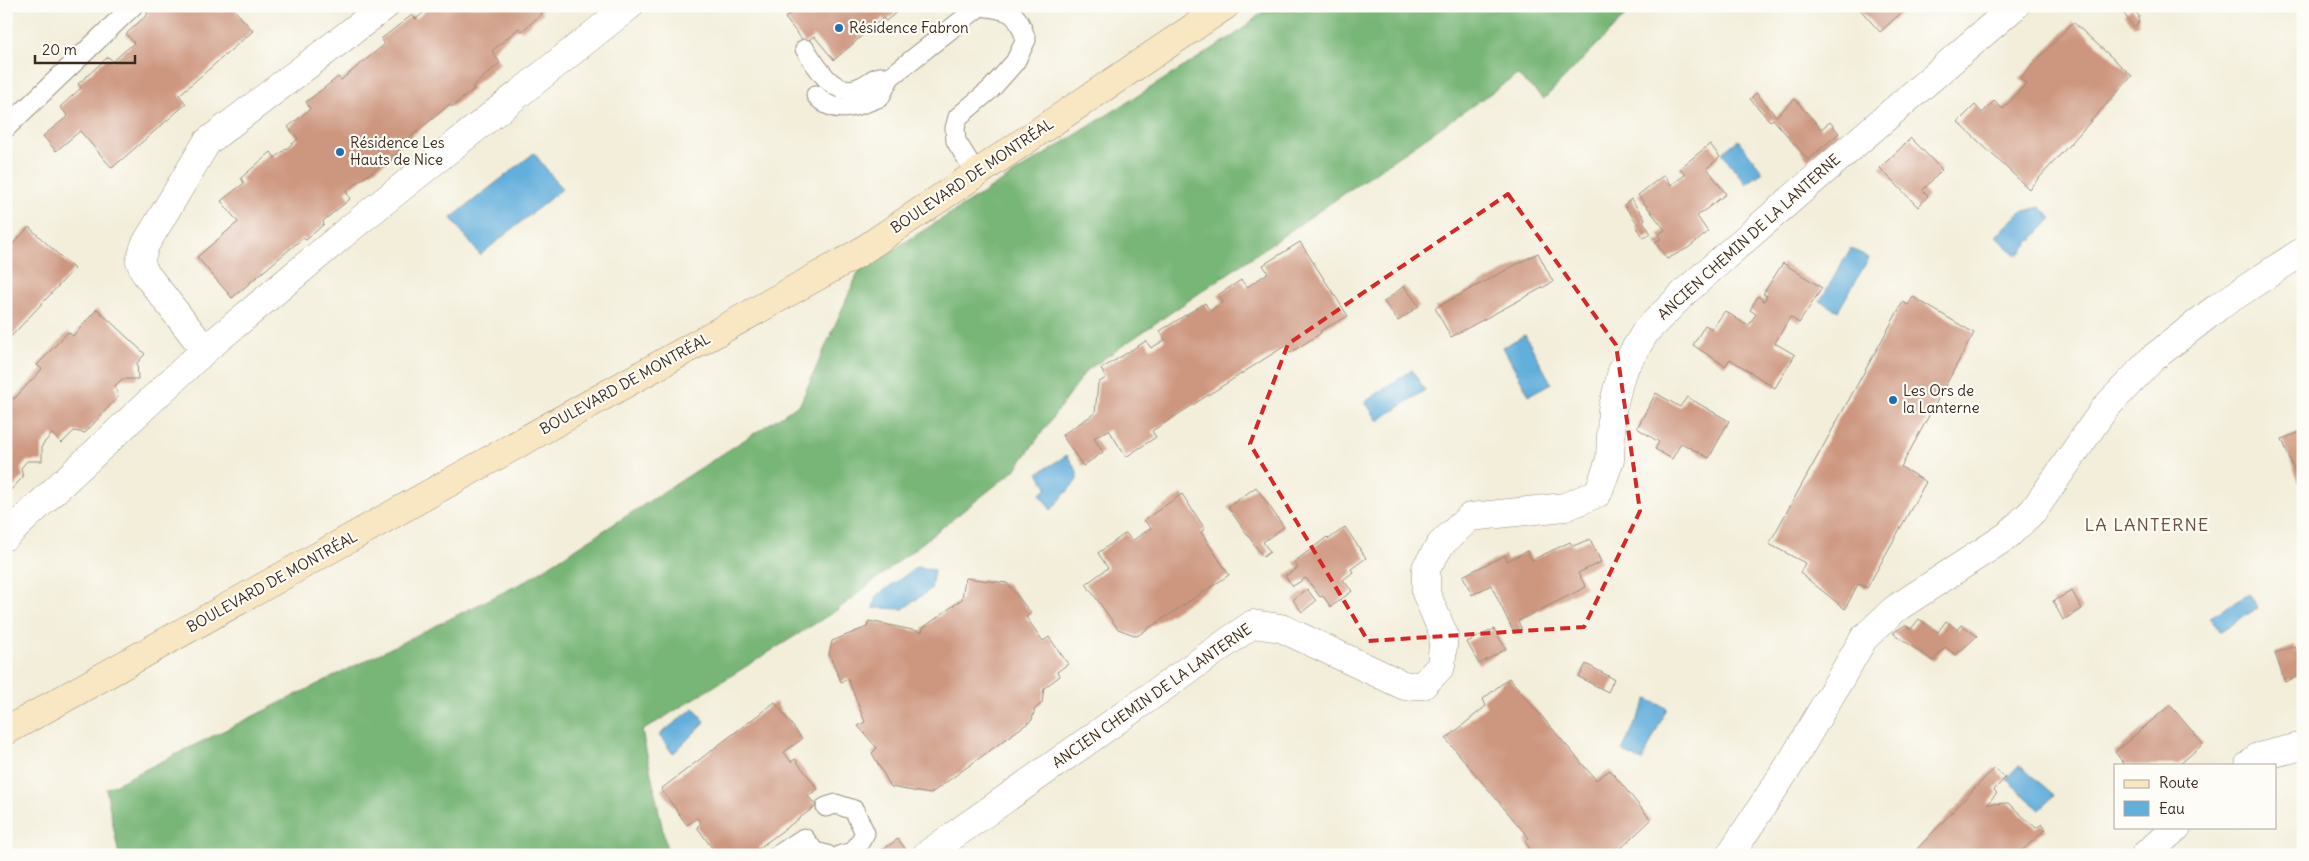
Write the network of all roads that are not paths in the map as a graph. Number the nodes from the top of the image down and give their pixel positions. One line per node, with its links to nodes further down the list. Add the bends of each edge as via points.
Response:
1 (133, 6): 9 (lane)
2 (385, 6): 12 (street, via 207,142 145,245 140,261 145,273)
3 (629, 6): 12 (street, via 353,226)
4 (1225, 6): 10 (street, BOULEVARD DE MONTRÉAL)
5 (2015, 6): 22 (street, ANCIEN CHEMIN DE LA LANTERNE, via 1729,252 1646,331 1622,371 1612,410 1610,460 1598,492 1565,507 1470,517 1441,544 1426,568 1426,592 1444,635 1441,666 1423,685 1405,686 1281,628 1253,624)
6 (806, 49): 7 (lane, via 829,82 843,89 858,88 877,76)
7 (890, 78): 8 (lane, via 880,97 854,108 834,108); 10 (lane, via 980,6 1005,9 1020,21 1026,40 1015,62 991,89 958,117 956,141)
8 (816, 95)
9 (6, 128)
10 (976, 173): 14 (street, BOULEVARD DE MONTRÉAL, via 857,254)
11 (2303, 251): 23 (street, via 2218,307 2154,358 2105,408 2034,510 2007,536 1896,609 1864,638 1792,760)
12 (205, 350): 13 (street)
13 (6, 536)
14 (6, 731)
15 (2303, 746): 16 (street, via 2258,757)
16 (2250, 764)
17 (826, 807): 21 (lane, via 836,804 854,810 865,833 854,852)
18 (2175, 828): 24 (street)
19 (778, 855): 20 (lane, via 804,838 815,852)
20 (827, 855)
21 (841, 855)
22 (926, 855)
23 (1730, 855)
24 (2144, 855)

